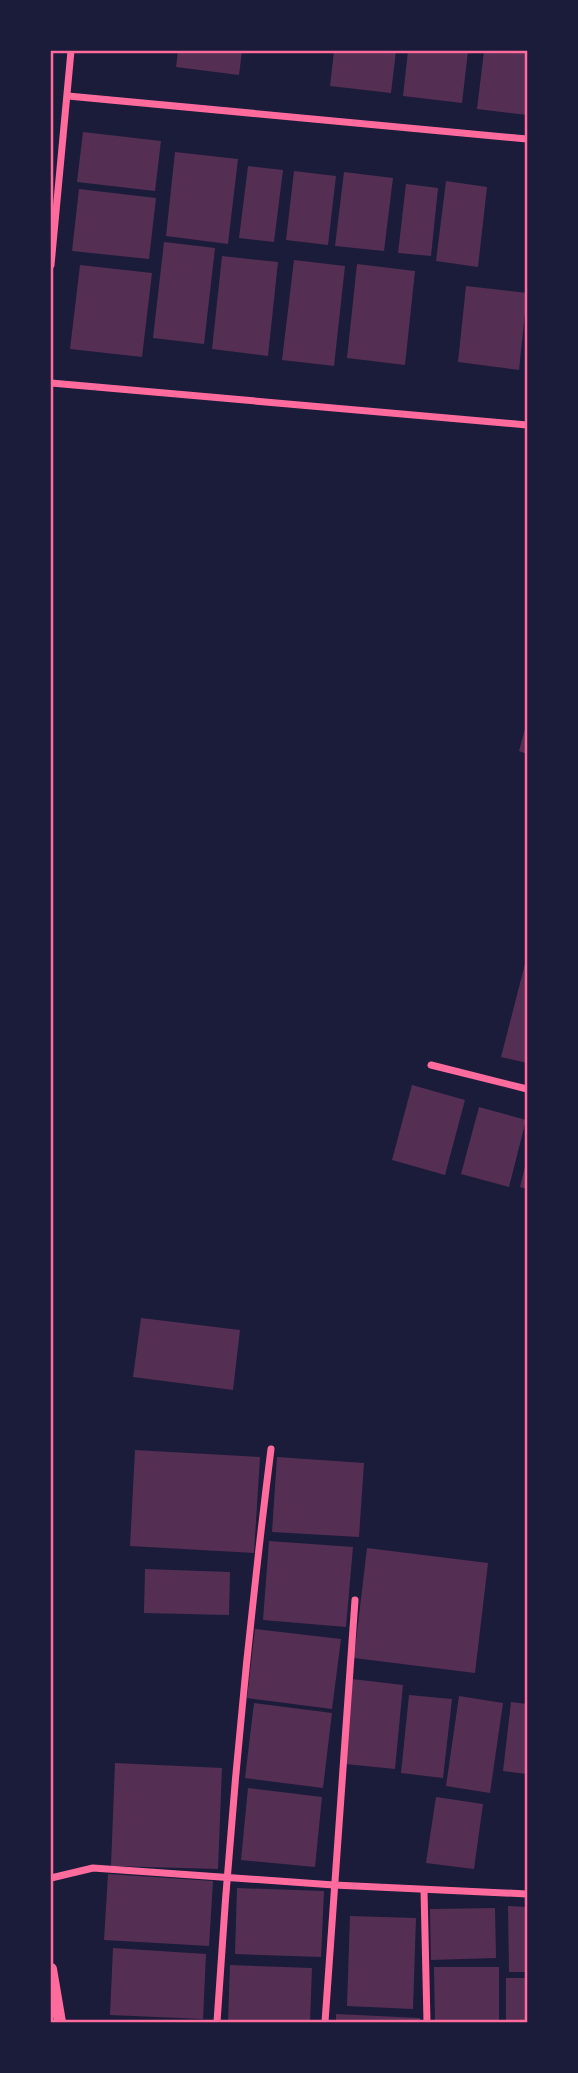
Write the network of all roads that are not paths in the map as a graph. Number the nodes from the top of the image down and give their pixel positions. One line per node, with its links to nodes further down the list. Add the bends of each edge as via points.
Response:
1 (71, 51): 2 (street)
2 (68, 96): 3 (street); 4 (street)
3 (527, 139)
4 (51, 265)
5 (51, 383): 6 (street)
6 (527, 425)
7 (431, 1065): 8 (street)
8 (527, 1089)
9 (271, 1449): 12 (street)
10 (355, 1600): 13 (street)
11 (51, 1878): 12 (street, via 93,1868)
12 (226, 1878): 13 (street); 18 (street)
13 (334, 1885): 14 (street); 19 (street)
14 (424, 1890): 15 (street); 20 (street)
15 (527, 1894)
16 (51, 1969): 17 (street)
17 (60, 2022)
18 (217, 2022)
19 (324, 2022)
20 (426, 2022)

